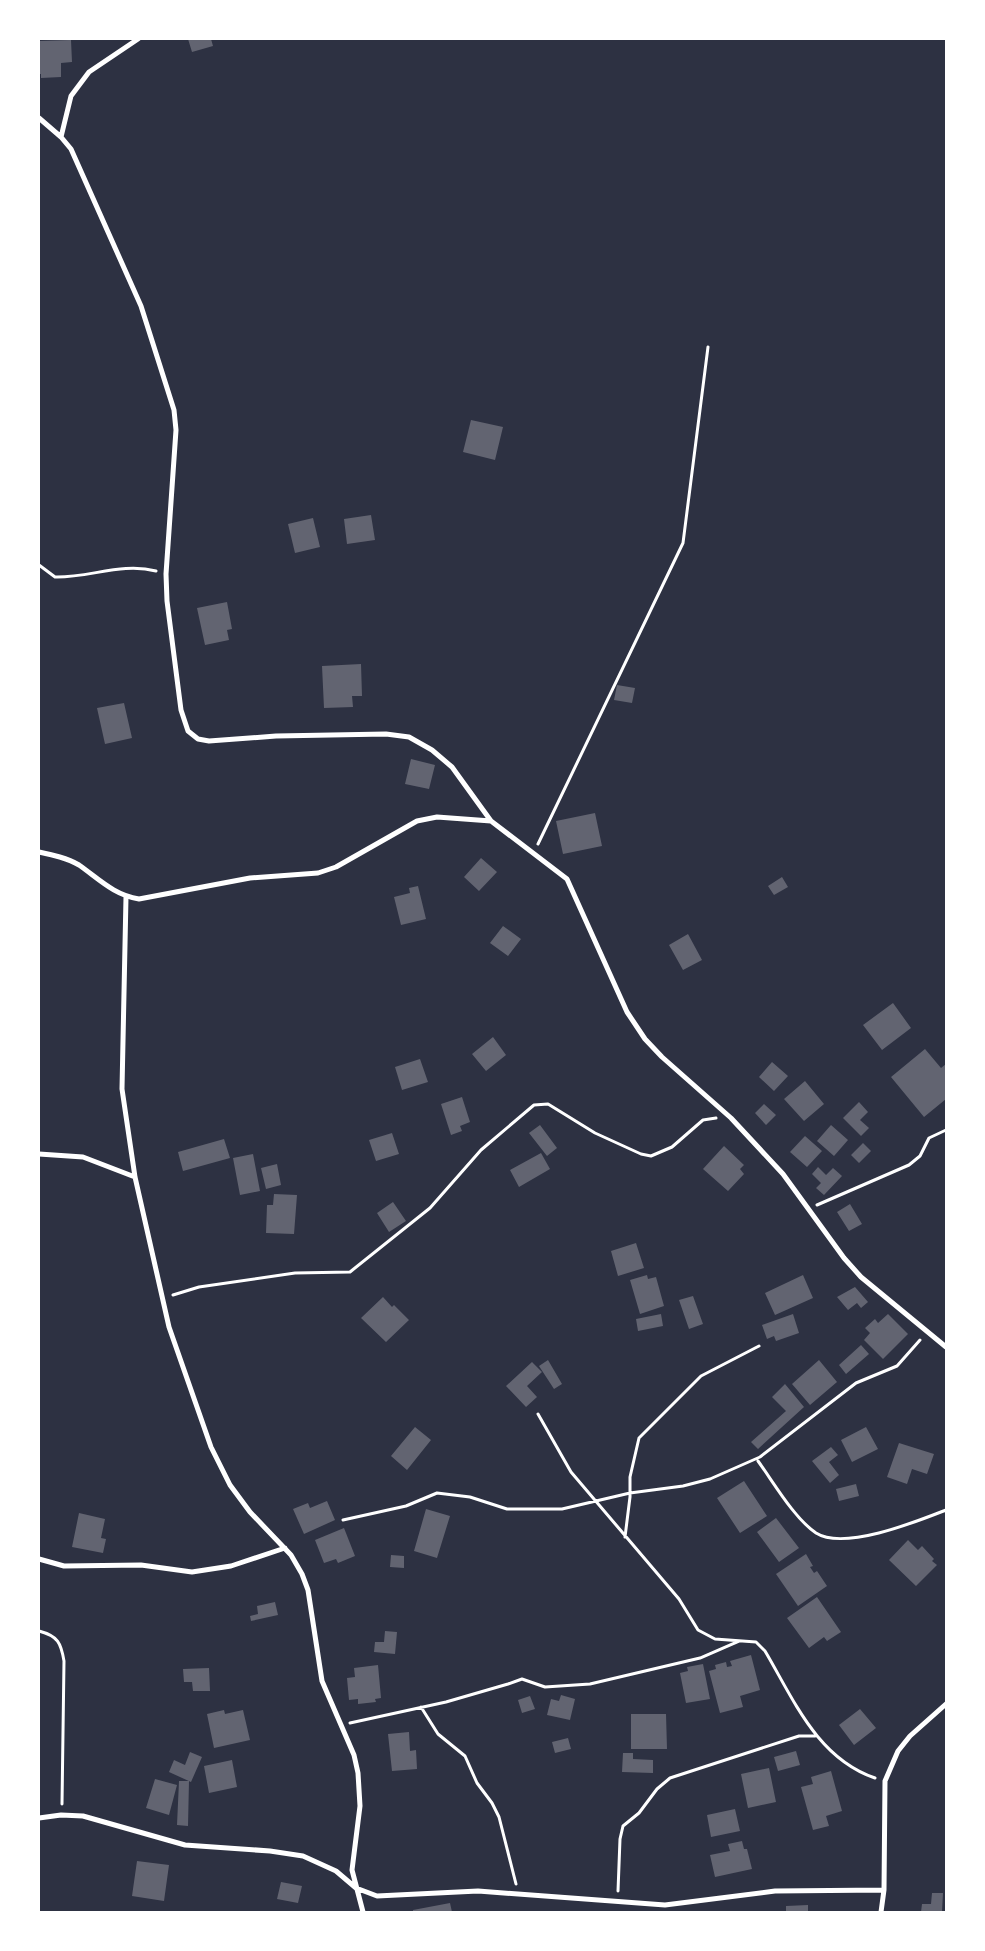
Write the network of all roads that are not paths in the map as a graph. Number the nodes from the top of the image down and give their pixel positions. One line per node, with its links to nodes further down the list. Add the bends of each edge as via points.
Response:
1 (138, 39): 3 (street, via 89,72 71,96)
2 (39, 118): 3 (street)
3 (61, 137): 4 (street, via 71,149 141,306 174,410 176,447 166,574 167,601 181,710 188,731 198,739 208,741 276,736 386,734 409,737 452,767)
4 (491, 821): 6 (street, via 437,817 417,820 318,873 250,878 159,897); 9 (street, via 567,879 627,1012 645,1039 732,1118 783,1174 861,1277)
5 (39, 852): 6 (street, via 78,864 112,891)
6 (126, 897): 8 (street, via 122,1089)
7 (39, 1154): 8 (street, via 84,1157)
8 (135, 1177): 10 (street, via 170,1327 210,1447 239,1499)
9 (946, 1347)
10 (285, 1548): 11 (street, via 231,1566 192,1572 141,1565 64,1566); 14 (street, via 297,1563 308,1590 322,1681 354,1755 360,1789 352,1859)
11 (39, 1559)
12 (946, 1704): 15 (street, via 904,1743 889,1767 885,1781)
13 (39, 1818): 14 (street, via 83,1816 185,1845 303,1856 327,1866)
14 (356, 1888): 15 (street, via 377,1896 455,1891 665,1905 775,1891); 16 (street)
15 (884, 1890): 17 (street)
16 (363, 1912)
17 (882, 1912)

